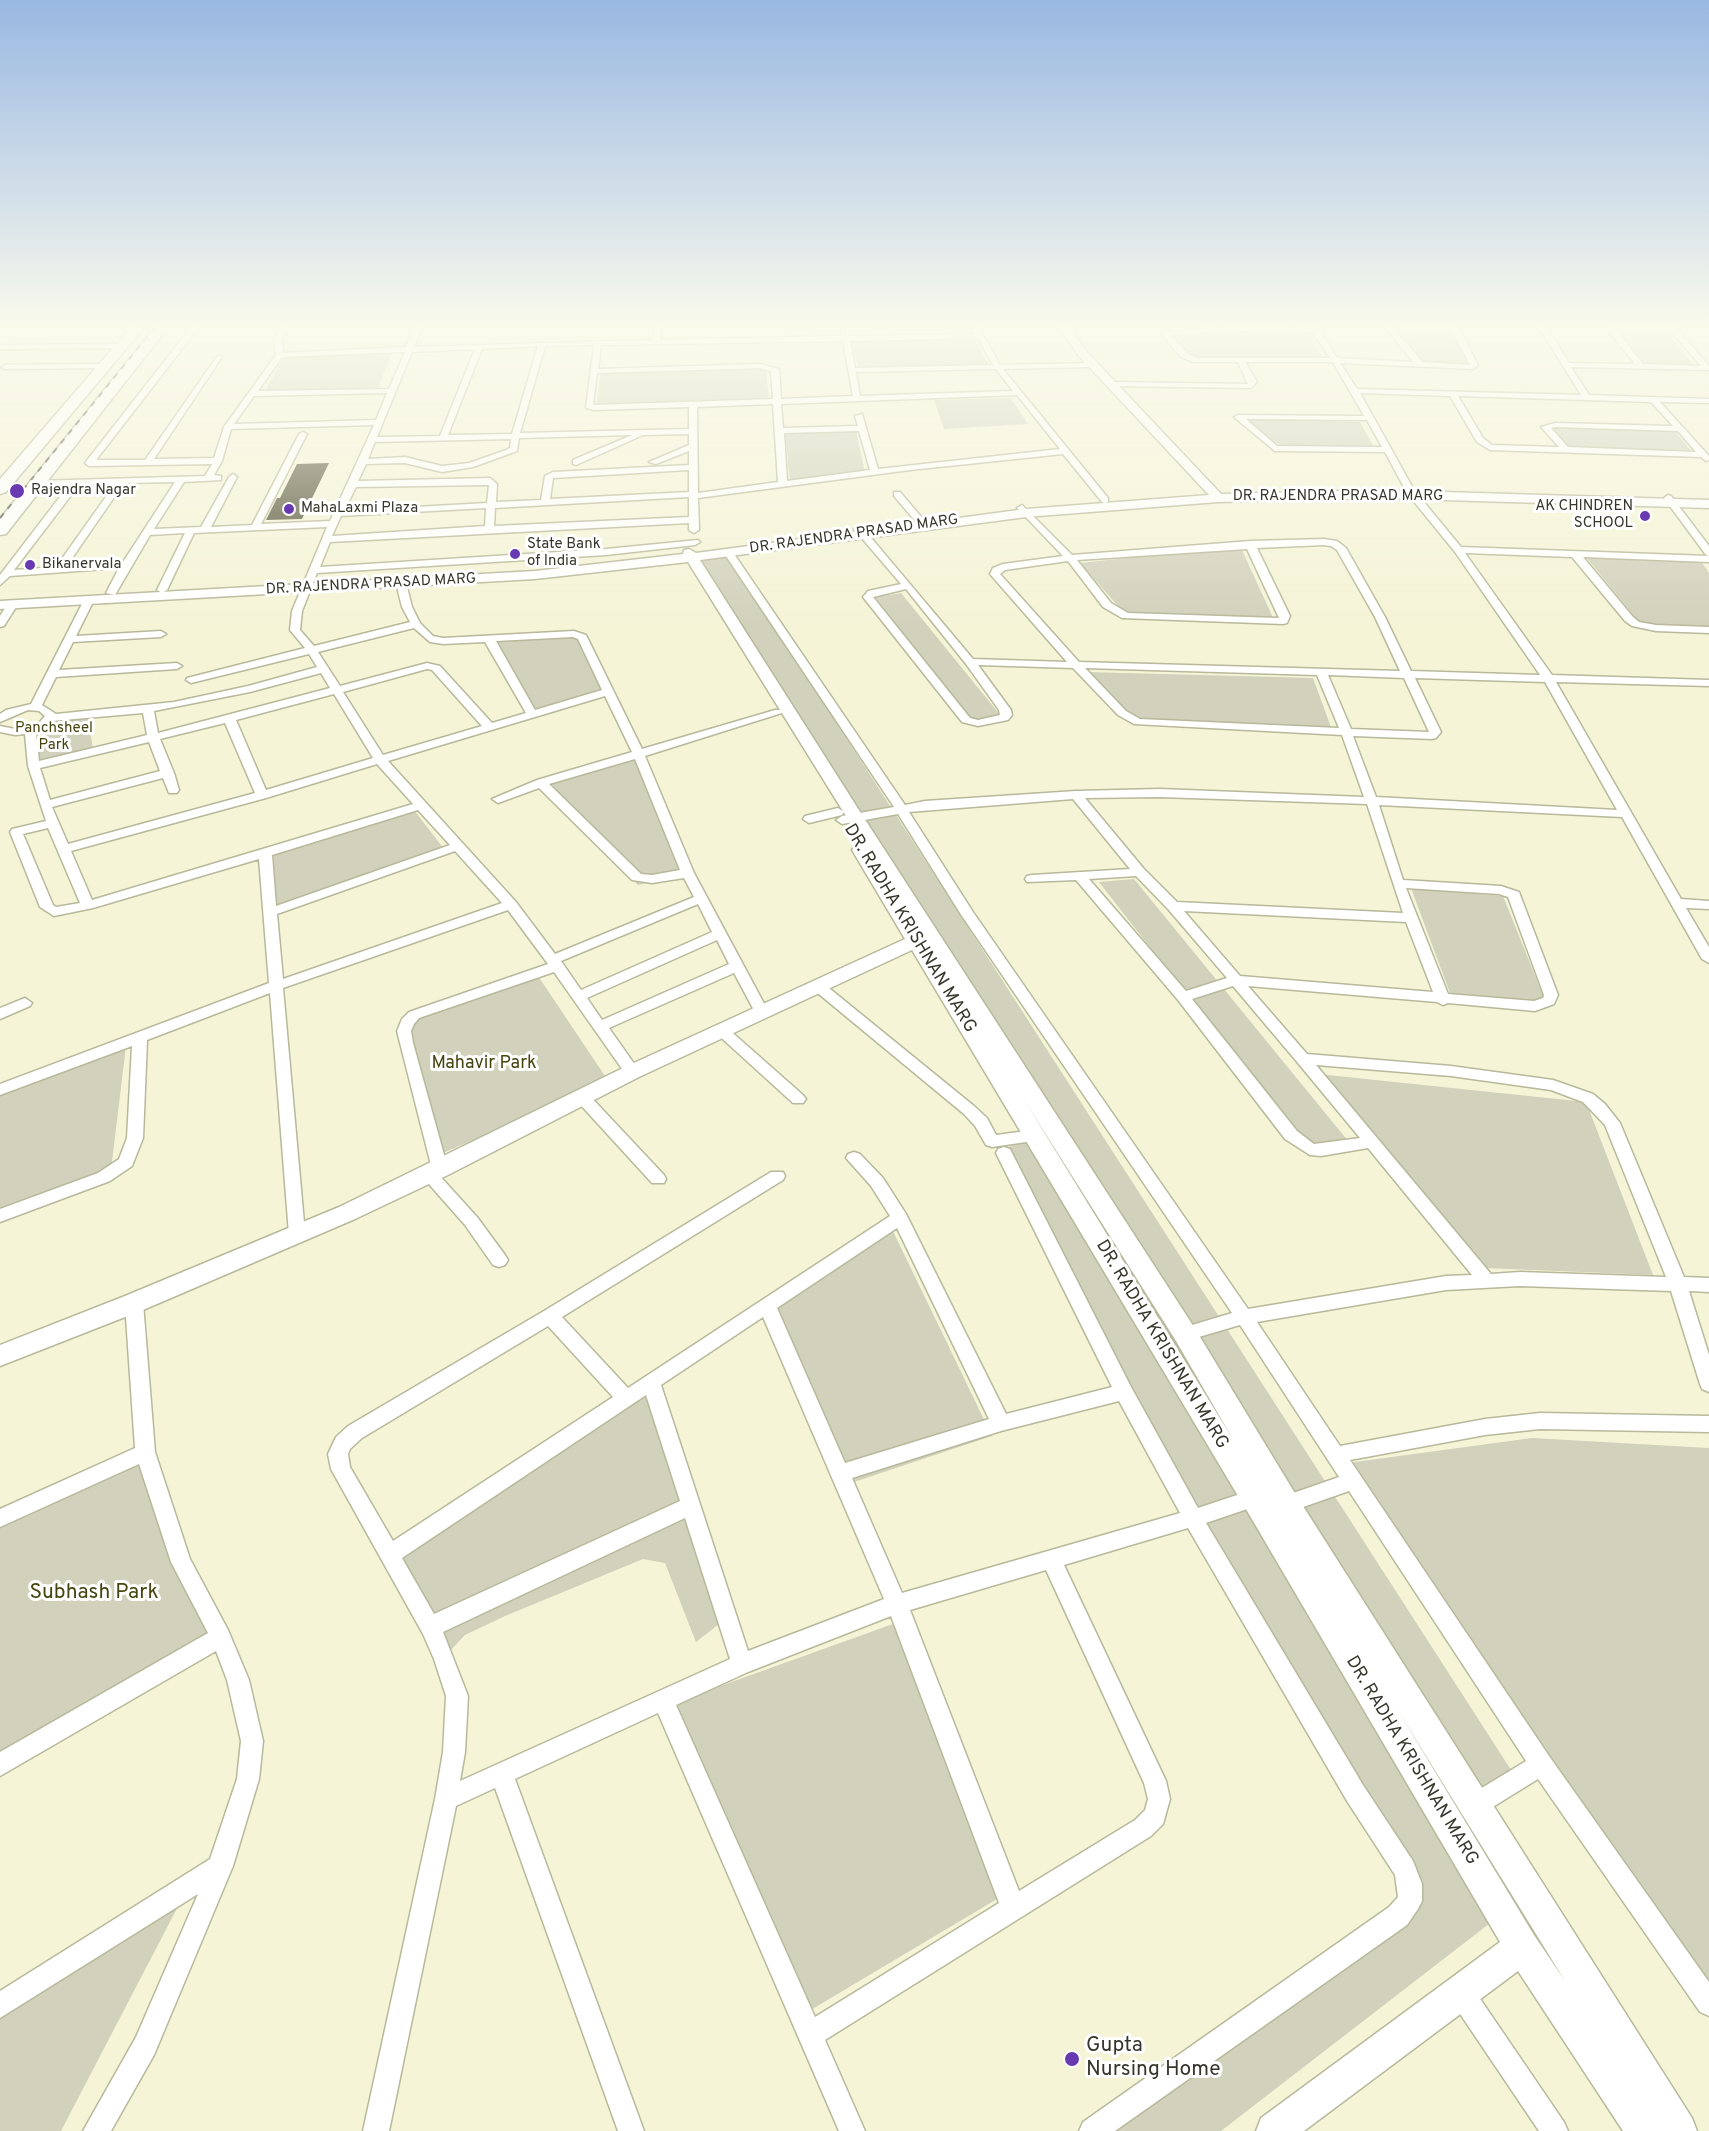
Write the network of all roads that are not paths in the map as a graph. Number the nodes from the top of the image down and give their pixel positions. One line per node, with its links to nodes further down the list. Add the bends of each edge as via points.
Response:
1 (53, 425): 48 (highway)
2 (84, 425): 45 (highway)
3 (118, 425): 34 (street, via 89,463)
4 (172, 425): 34 (street)
5 (275, 425): 19 (street)
6 (377, 425): 28 (street)
7 (448, 425): 27 (street)
8 (518, 425): 26 (street)
9 (693, 425): 22 (street)
10 (778, 425): 23 (street)
11 (1044, 425): 32 (street)
12 (1150, 425): 52 (street)
13 (1248, 425): 30 (street, via 1275,448)
14 (1374, 425): 30 (street)
15 (1471, 425): 31 (street, via 1480,440 1490,447)
16 (1553, 425): 31 (street, via 1545,427)
17 (1569, 425): 21 (street)
18 (1677, 425): 21 (street)
19 (228, 427): 35 (street)
20 (862, 428): 23 (street); 40 (street)
21 (1680, 429): 33 (street)
22 (693, 430): 24 (street); 29 (street)
23 (778, 431): 47 (street)
24 (646, 432): 26 (street); 37 (street)
25 (303, 434): 63 (street)
26 (515, 436): 27 (street); 36 (street, via 514,449 470,465 442,469 405,460)
27 (443, 438): 28 (street)
28 (371, 440): 36 (street)
29 (693, 446): 38 (street); 39 (street)
30 (1387, 450): 49 (street)
31 (1566, 450): 33 (street)
32 (1065, 451): 40 (street); 53 (street)
33 (1706, 458)
34 (148, 462): 35 (street)
35 (218, 462): 42 (street, via 213,478)
36 (363, 462): 46 (street)
37 (576, 462)
38 (653, 462)
39 (693, 467): 51 (street); 55 (street, via 553,475 549,476)
40 (875, 472): 47 (street)
41 (233, 477): 67 (street)
42 (181, 479): 43 (street); 68 (street)
43 (121, 481): 44 (street); 80 (street)
44 (76, 482): 45 (street); 81 (street)
45 (39, 483): 65 (highway)
46 (352, 484): 57 (street, via 486,480 493,484); 59 (street)
47 (783, 485): 51 (street)
48 (0, 489)
49 (1411, 493): 52 (street, DR. RAJENDRA PRASAD MARG); 54 (street, DR. RAJENDRA PRASAD MARG); 72 (street)
50 (897, 494): 61 (street)
51 (693, 495): 55 (street); 60 (street)
52 (1216, 496): 53 (street, DR. RAJENDRA PRASAD MARG); 58 (street, DR. RAJENDRA PRASAD MARG)
53 (1105, 500): 58 (street, DR. RAJENDRA PRASAD MARG)
54 (1670, 500): 56 (street, DR. RAJENDRA PRASAD MARG); 76 (street)
55 (545, 502): 57 (street)
56 (1709, 502)
57 (491, 504): 59 (street); 64 (street)
58 (1024, 510): 61 (street, DR. RAJENDRA PRASAD MARG); 69 (street, DR. RAJENDRA PRASAD MARG); 77 (street)
59 (337, 514): 62 (street)
60 (693, 520): 64 (street); 73 (street)
61 (920, 521): 69 (street, DR. RAJENDRA PRASAD MARG)
62 (333, 524): 63 (street); 70 (street)
63 (255, 528): 67 (street)
64 (489, 529): 70 (street)
65 (0, 530)
66 (191, 530): 67 (street); 68 (street); 86 (street)
67 (204, 530)
68 (149, 532): 79 (street)
69 (860, 532): 73 (street, DR. RAJENDRA PRASAD MARG); 74 (street, DR. RAJENDRA PRASAD MARG); 85 (street)
70 (326, 539): 82 (street)
71 (1250, 544): 77 (street); 77 (street, via 1286,616 1283,621 1126,616 1107,605); 103 (street, via 1338,545)
72 (1458, 550): 75 (street); 104 (street)
73 (691, 553): 74 (street, DR. RAJENDRA PRASAD MARG); 82 (street, DR. RAJENDRA PRASAD MARG, via 539,568); 84 (street, DR. RAJENDRA PRASAD MARG, via 535,575); 111 (street, DR. RADHA KRISHNAN MARG); 135 (street)
74 (729, 553): 133 (street)
75 (1574, 553): 78 (street); 92 (street, via 1636,624)
76 (1709, 553)
77 (1070, 558): 98 (street, via 1003,567 994,574)
78 (1709, 559)
79 (126, 565): 80 (street); 87 (street)
80 (59, 570): 81 (street)
81 (7, 573): 83 (street)
82 (310, 580): 84 (street, DR. RAJENDRA PRASAD MARG); 86 (street, DR. RAJENDRA PRASAD MARG); 88 (street, DR. RAJENDRA PRASAD MARG); 96 (street, via 294,630)
83 (0, 582)
84 (401, 583): 91 (street)
85 (908, 586): 97 (street); 97 (street, via 868,597 966,720 978,723 1004,718 1005,710)
86 (162, 590): 87 (street, DR. RAJENDRA PRASAD MARG)
87 (111, 593): 89 (street, DR. RAJENDRA PRASAD MARG)
88 (89, 600): 89 (street, DR. RAJENDRA PRASAD MARG); 94 (street)
89 (4, 603): 90 (street)
90 (0, 624)
91 (416, 624): 95 (street, via 430,639); 96 (street)
92 (1709, 630)
93 (161, 634): 94 (street)
94 (70, 639): 102 (street)
95 (489, 639): 108 (street, via 579,635); 112 (street)
96 (312, 651): 100 (street); 105 (street)
97 (970, 662): 98 (street)
98 (1076, 665): 101 (street); 119 (street, via 1122,713 1138,722)
99 (177, 666): 102 (street)
100 (323, 669): 107 (street); 110 (street, via 250,689)
101 (1321, 672): 103 (street); 119 (street)
102 (52, 674): 109 (street)
103 (1408, 674): 104 (street); 119 (street, via 1435,732 1432,736)
104 (1548, 678): 106 (street); 134 (street)
105 (191, 680)
106 (1709, 683)
107 (336, 690): 114 (street); 116 (street, via 432,666); 122 (street)
108 (607, 692): 112 (street); 121 (street)
109 (35, 707): 113 (street, via 47,709); 115 (street, via 18,709)
110 (148, 709): 113 (street); 120 (street)
111 (779, 712): 121 (street); 135 (street, DR. RADHA KRISHNAN MARG)
112 (532, 714): 116 (street)
113 (50, 718): 118 (street)
114 (229, 718): 120 (street); 127 (street)
115 (0, 719)
116 (490, 727): 122 (street)
117 (0, 729): 118 (street)
118 (30, 730): 123 (street)
119 (1346, 731): 130 (street)
120 (153, 736): 123 (street); 124 (street)
121 (639, 754): 125 (street); 142 (street)
122 (380, 760): 127 (street); 132 (street)
123 (34, 766): 131 (street)
124 (168, 773): 126 (street); 131 (street)
125 (541, 783): 129 (street); 142 (street, via 637,877 652,879)
126 (173, 790)
127 (262, 795): 139 (street)
128 (1076, 795): 130 (street, via 1264,795); 133 (street); 141 (street)
129 (498, 799)
130 (1372, 802): 134 (street); 145 (street)
131 (45, 805): 137 (street)
132 (422, 805): 138 (street); 140 (street)
133 (901, 808): 135 (street); 193 (street, via 974,922)
134 (1628, 814): 147 (street)
135 (845, 816): 136 (street); 155 (street, DR. RADHA KRISHNAN MARG)
136 (809, 819)
137 (52, 824): 139 (street); 148 (street, via 16,832 47,907 54,912)
138 (458, 846): 150 (street); 152 (street)
139 (63, 849): 148 (street)
140 (265, 853): 148 (street); 152 (street)
141 (1139, 872): 143 (street); 151 (street)
142 (688, 873): 146 (street)
143 (1079, 876): 144 (street); 163 (street)
144 (1032, 879)
145 (1398, 884): 153 (street); 164 (street, via 1501,890 1515,896 1551,995 1549,1001 1535,1006)
146 (702, 898): 154 (street); 157 (street)
147 (1678, 903): 149 (street); 156 (street)
148 (88, 905)
149 (1709, 905)
150 (511, 906): 157 (street); 160 (street)
151 (1173, 906): 153 (street); 159 (street)
152 (271, 912): 160 (street)
153 (1413, 918): 164 (street)
154 (721, 933): 158 (street); 162 (street)
155 (923, 938): 161 (street); 176 (street, DR. RADHA KRISHNAN MARG); 194 (street)
156 (1709, 959)
157 (555, 963): 162 (street); 180 (street, via 414,1015 407,1022 406,1043)
158 (738, 966): 166 (street); 168 (street)
159 (1236, 980): 163 (street); 164 (street); 171 (street)
160 (278, 985): 170 (street); 185 (street)
161 (819, 987): 166 (street); 176 (street, via 969,1110 992,1141)
162 (577, 997): 168 (street)
163 (1183, 997): 177 (street, via 1300,1142 1321,1150)
164 (1443, 1000)
165 (25, 1003): 167 (street)
166 (761, 1011): 169 (street)
167 (0, 1014)
168 (599, 1027): 172 (street)
169 (721, 1030): 172 (street); 175 (street)
170 (140, 1038): 173 (street); 183 (street, via 135,1138 126,1162 104,1177)
171 (1304, 1059): 177 (street); 188 (street, via 1512,1079 1553,1085 1588,1098 1612,1123)
172 (632, 1072): 174 (street)
173 (0, 1090)
174 (582, 1097): 180 (street); 182 (street)
175 (798, 1099)
176 (1034, 1136): 206 (street, DR. RADHA KRISHNAN MARG)
177 (1371, 1142): 187 (street)
178 (1004, 1153): 198 (street)
179 (854, 1158): 184 (street, via 877,1182)
180 (434, 1172): 185 (street); 186 (street)
181 (777, 1176): 192 (street)
182 (658, 1179)
183 (0, 1216)
184 (900, 1218): 191 (street); 200 (street)
185 (297, 1234): 190 (street)
186 (499, 1260)
187 (1485, 1279): 188 (street); 193 (street, via 1376,1293)
188 (1677, 1282): 189 (street); 197 (street)
189 (1709, 1285)
190 (134, 1303): 195 (street); 202 (street)
191 (767, 1306): 196 (street); 204 (street)
192 (550, 1316): 199 (street); 211 (street, via 355,1432 343,1443 338,1454 341,1469)
193 (1244, 1317): 194 (street); 203 (street)
194 (1185, 1334): 207 (street)
195 (0, 1356)
196 (651, 1382): 199 (street); 208 (street)
197 (1709, 1384)
198 (1124, 1392): 200 (street); 210 (street)
199 (626, 1398): 211 (street)
200 (1001, 1423): 204 (street)
201 (1709, 1424): 203 (street, via 1539,1421)
202 (145, 1452): 209 (street); 215 (street, via 181,1562)
203 (1335, 1455): 205 (street)
204 (839, 1473): 213 (street)
205 (1352, 1481): 207 (street); 218 (street)
206 (1255, 1498): 210 (street); 226 (street, DR. RADHA KRISHNAN MARG)
207 (1286, 1504): 222 (street)
208 (692, 1505): 214 (street); 216 (street)
209 (0, 1518)
210 (1192, 1518): 212 (street); 235 (street, via 1355,1793 1405,1869 1410,1901 1398,1916)
211 (390, 1555): 214 (street)
212 (1051, 1559): 213 (street); 224 (street, via 1155,1780 1159,1799 1155,1816 1143,1828)
213 (897, 1604): 216 (street); 224 (street)
214 (430, 1627): 221 (street, via 457,1696)
215 (221, 1637): 219 (street); 223 (street, via 238,1680 252,1741 248,1779)
216 (742, 1664): 217 (street)
217 (664, 1702): 220 (street); 230 (street)
218 (1540, 1764): 222 (street); 228 (street)
219 (0, 1765)
220 (501, 1773): 221 (street); 231 (street)
221 (446, 1799): 233 (street)
222 (1475, 1805): 225 (street)
223 (221, 1866): 229 (street); 232 (street, via 145,2046)
224 (1013, 1908): 230 (street)
225 (1549, 1924): 226 (street); 239 (street)
226 (1522, 1947): 227 (street); 238 (street, DR. RADHA KRISHNAN MARG)
227 (1461, 1993): 236 (street); 237 (street)
228 (1709, 2003)
229 (0, 2005)
230 (811, 2034): 234 (street)
231 (627, 2129)
232 (96, 2131)
233 (376, 2131)
234 (852, 2131)
235 (1092, 2131)
236 (1274, 2131)
237 (1555, 2131)
238 (1645, 2131)
239 (1679, 2131)

